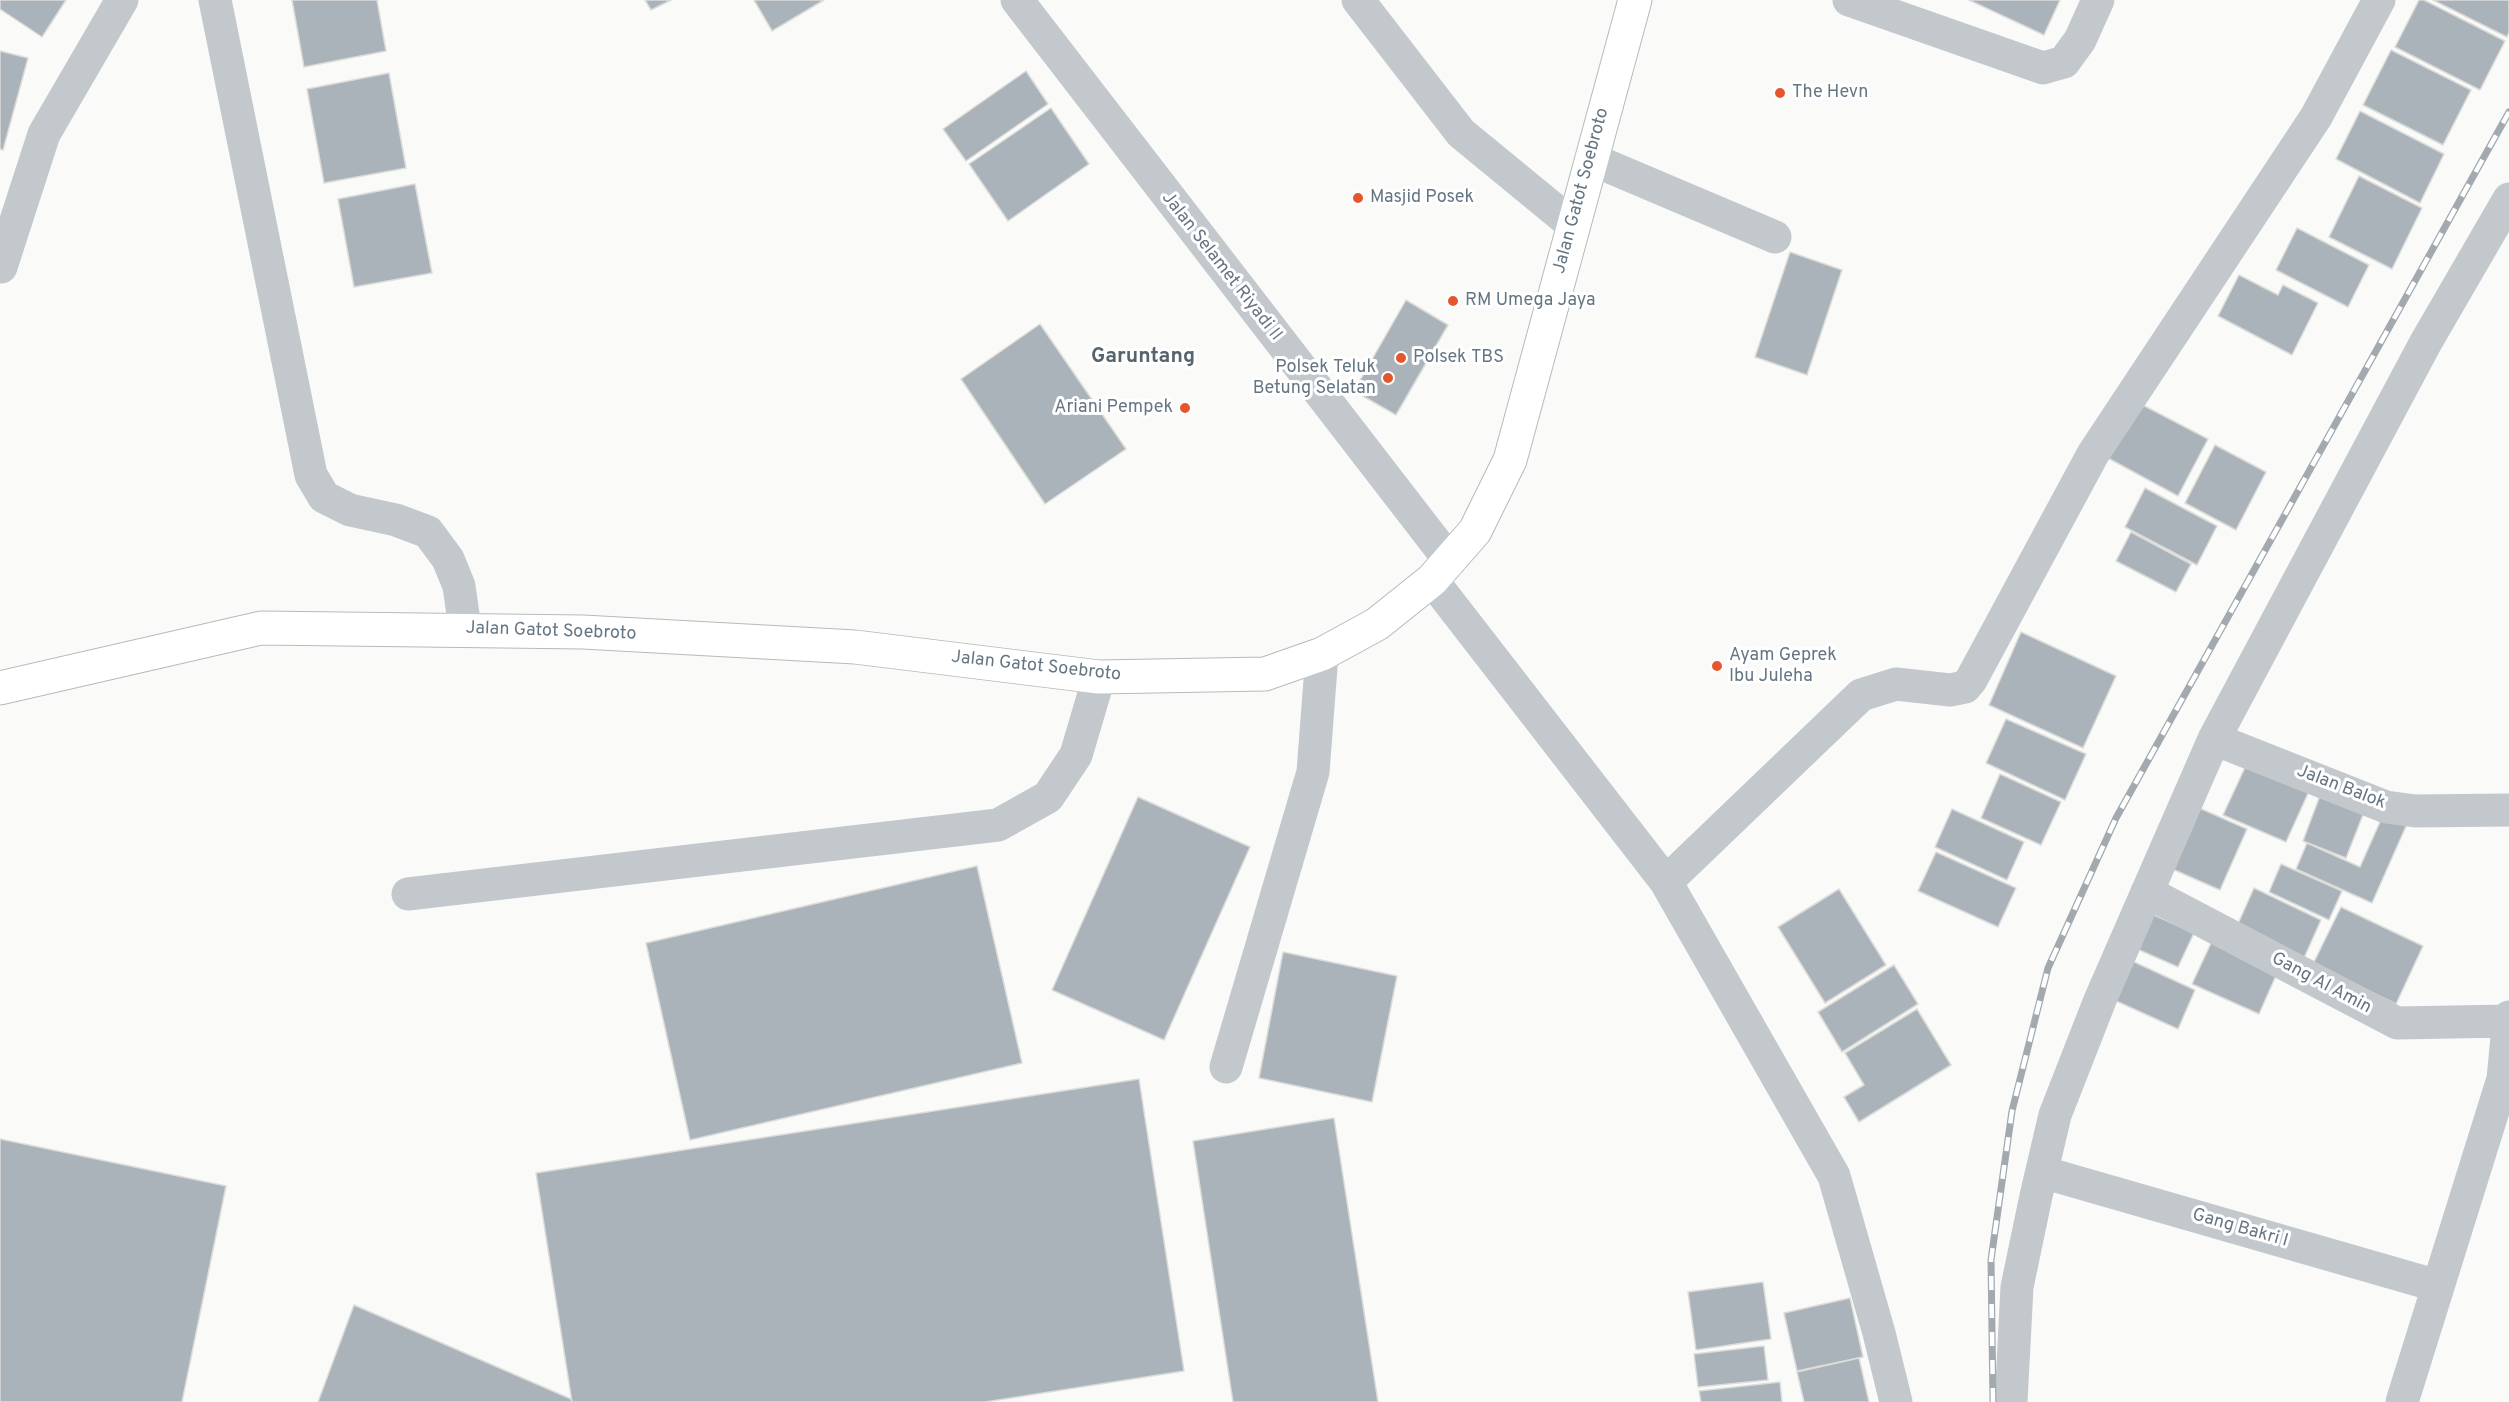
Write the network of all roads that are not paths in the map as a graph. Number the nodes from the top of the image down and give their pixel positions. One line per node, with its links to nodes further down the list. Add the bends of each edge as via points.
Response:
1 (122, 0): 13 (street, via 44,134)
2 (216, 0): 15 (street, via 311,474 324,497 350,510 428,532 448,560 459,586)
3 (1017, 0): 14 (street, Jalan Selamet Riyadi II)
4 (1358, 0): 11 (street, via 1461,133)
5 (1635, 0): 9 (main road, Jalan Gatot Soebroto)
6 (1849, 0): 7 (street, via 2043,69 2064,62 2080,40)
7 (2098, 0)
8 (2379, 0): 21 (street, via 2316,117 2093,454 1971,680 1965,687 1950,690 1896,684 1861,695)
9 (1591, 159): 11 (main road, Jalan Gatot Soebroto); 12 (street)
10 (2509, 199): 19 (street, via 2426,342)
11 (1572, 225): 14 (main road, Jalan Gatot Soebroto, via 1510,460 1475,531)
12 (1775, 237)
13 (1, 267)
14 (1441, 570): 16 (main road, Jalan Gatot Soebroto, via 1377,624); 21 (street, Jalan Selamet Riyadi II)
15 (465, 629): 17 (main road, Jalan Gatot Soebroto, via 855,647); 18 (main road, Jalan Gatot Soebroto, via 261,628)
16 (1322, 654): 17 (main road, Jalan Gatot Soebroto, via 1265,675); 25 (street, via 1312,772)
17 (1100, 677): 23 (street, via 1076,755 1048,798 998,825)
18 (0, 688)
19 (2214, 739): 20 (street, Jalan Balok, via 2386,807 2415,811); 22 (street)
20 (2509, 810)
21 (1666, 882): 28 (street, Jalan Selamet Riyadi II, via 1834,1176)
22 (2147, 892): 24 (street, Gang Al Amin, via 2397,1023); 26 (street, via 2055,1115)
23 (408, 894)
24 (2509, 1019): 27 (street, via 2504,1079)
25 (1226, 1067)
26 (2042, 1172): 27 (street, Gang Bakri I); 29 (street, via 2016,1287)
27 (2438, 1286): 30 (street)
28 (1896, 1402)
29 (2011, 1402)
30 (2402, 1402)

